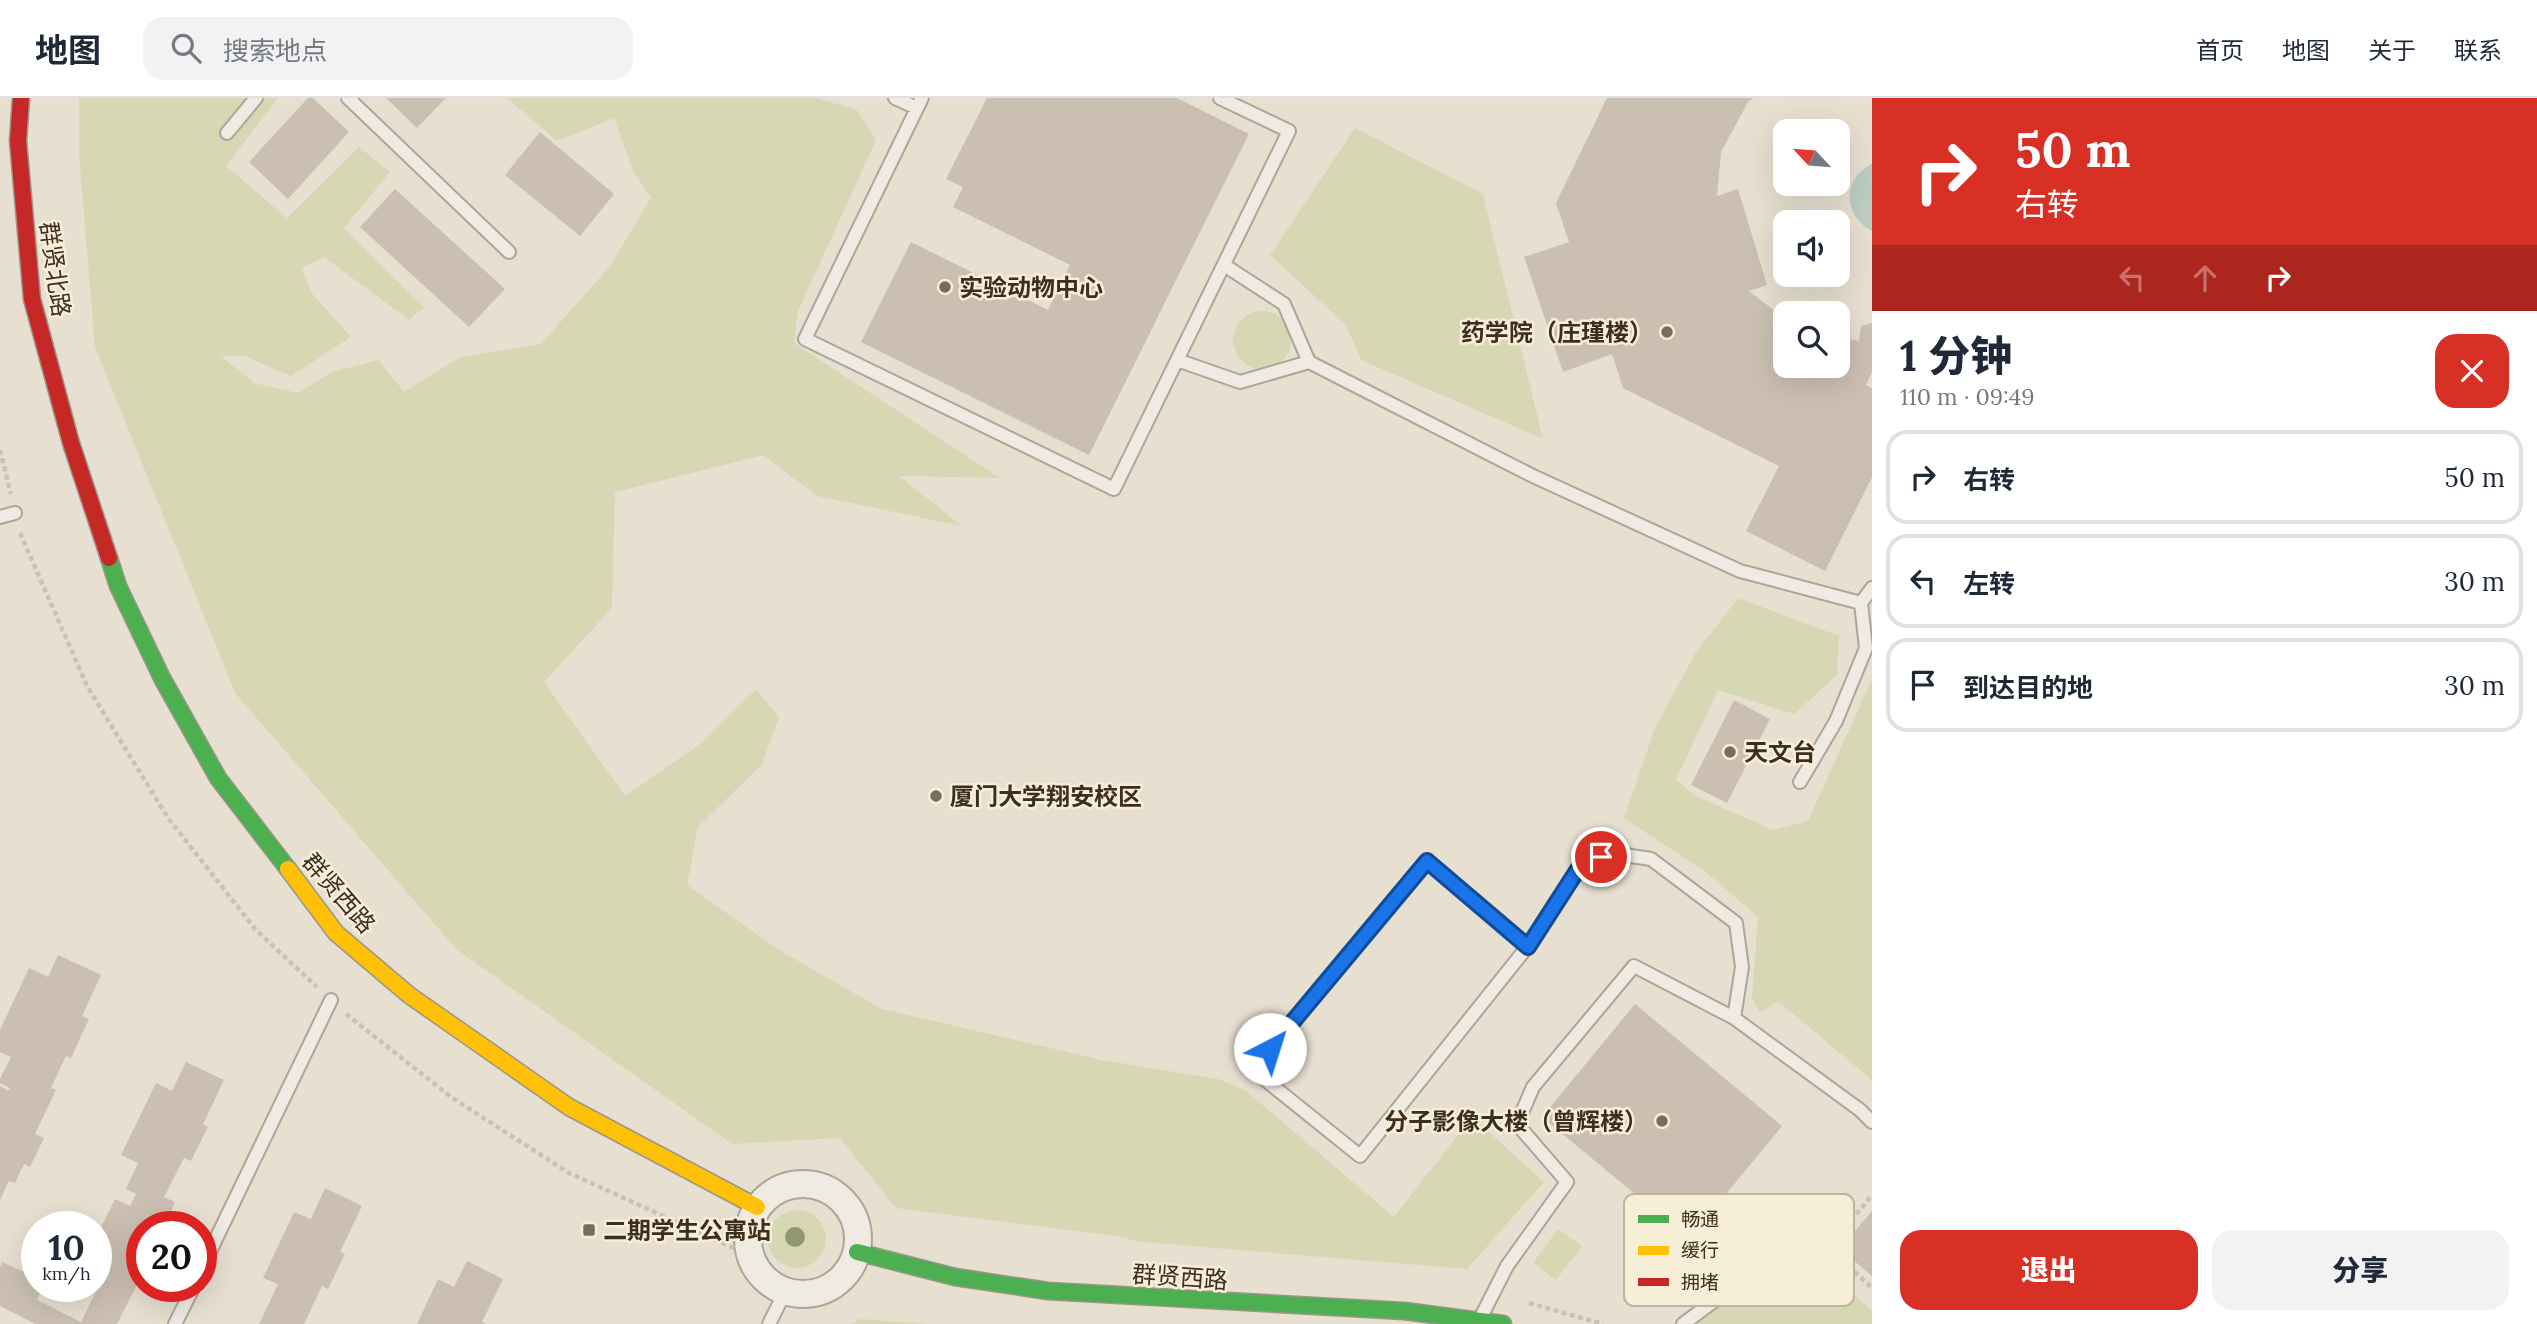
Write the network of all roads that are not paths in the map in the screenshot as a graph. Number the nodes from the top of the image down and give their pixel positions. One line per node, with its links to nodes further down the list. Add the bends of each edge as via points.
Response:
1 (21, 98): 12 (street, 群贤北路, via 18,141 32,299)
2 (256, 98): 7 (lane)
3 (348, 98): 8 (lane)
4 (895, 98): 6 (lane)
5 (1220, 98): 9 (lane, via 1289,131)
6 (920, 103): 10 (lane, via 805,338 1114,489)
7 (227, 133)
8 (509, 252)
9 (1224, 265): 10 (lane); 11 (lane, via 1284,304)
10 (1177, 360): 11 (lane, via 1240,382)
11 (1309, 362): 16 (lane, via 1533,476 1740,571)
12 (71, 443): 22 (street, 群贤西路, via 118,586 162,678 218,778 336,933 409,995 569,1107)
13 (15, 513): 14 (lane)
14 (0, 517)
15 (1872, 588): 16 (lane)
16 (1861, 603): 17 (lane, via 1866,648 1836,721)
17 (1800, 782)
18 (1528, 947): 18 (lane, via 1427,861 1253,1070 1360,1156); 20 (lane, via 1584,860 1618,854 1651,859 1736,923 1742,967)
19 (331, 1000): 23 (lane)
20 (1734, 1018): 21 (lane); 28 (lane, via 1634,966 1534,1087 1517,1124 1567,1182 1507,1266)
21 (1872, 1122)
22 (757, 1207): 24 (street, via 784,1186 801,1183 825,1188 846,1203 855,1219); 25 (street, via 748,1230 749,1255 757,1271)
23 (217, 1237)
24 (857, 1252): 25 (street, via 838,1283 803,1295); 28 (street, 群贤西路, via 955,1277 1048,1291 1404,1311)
25 (785, 1292): 30 (lane)
26 (186, 1302): 29 (lane)
27 (1707, 1306): 32 (lane)
28 (1479, 1322): 31 (street, 群贤西路)
29 (175, 1324)
30 (769, 1324)
31 (1503, 1324)
32 (1683, 1324)

